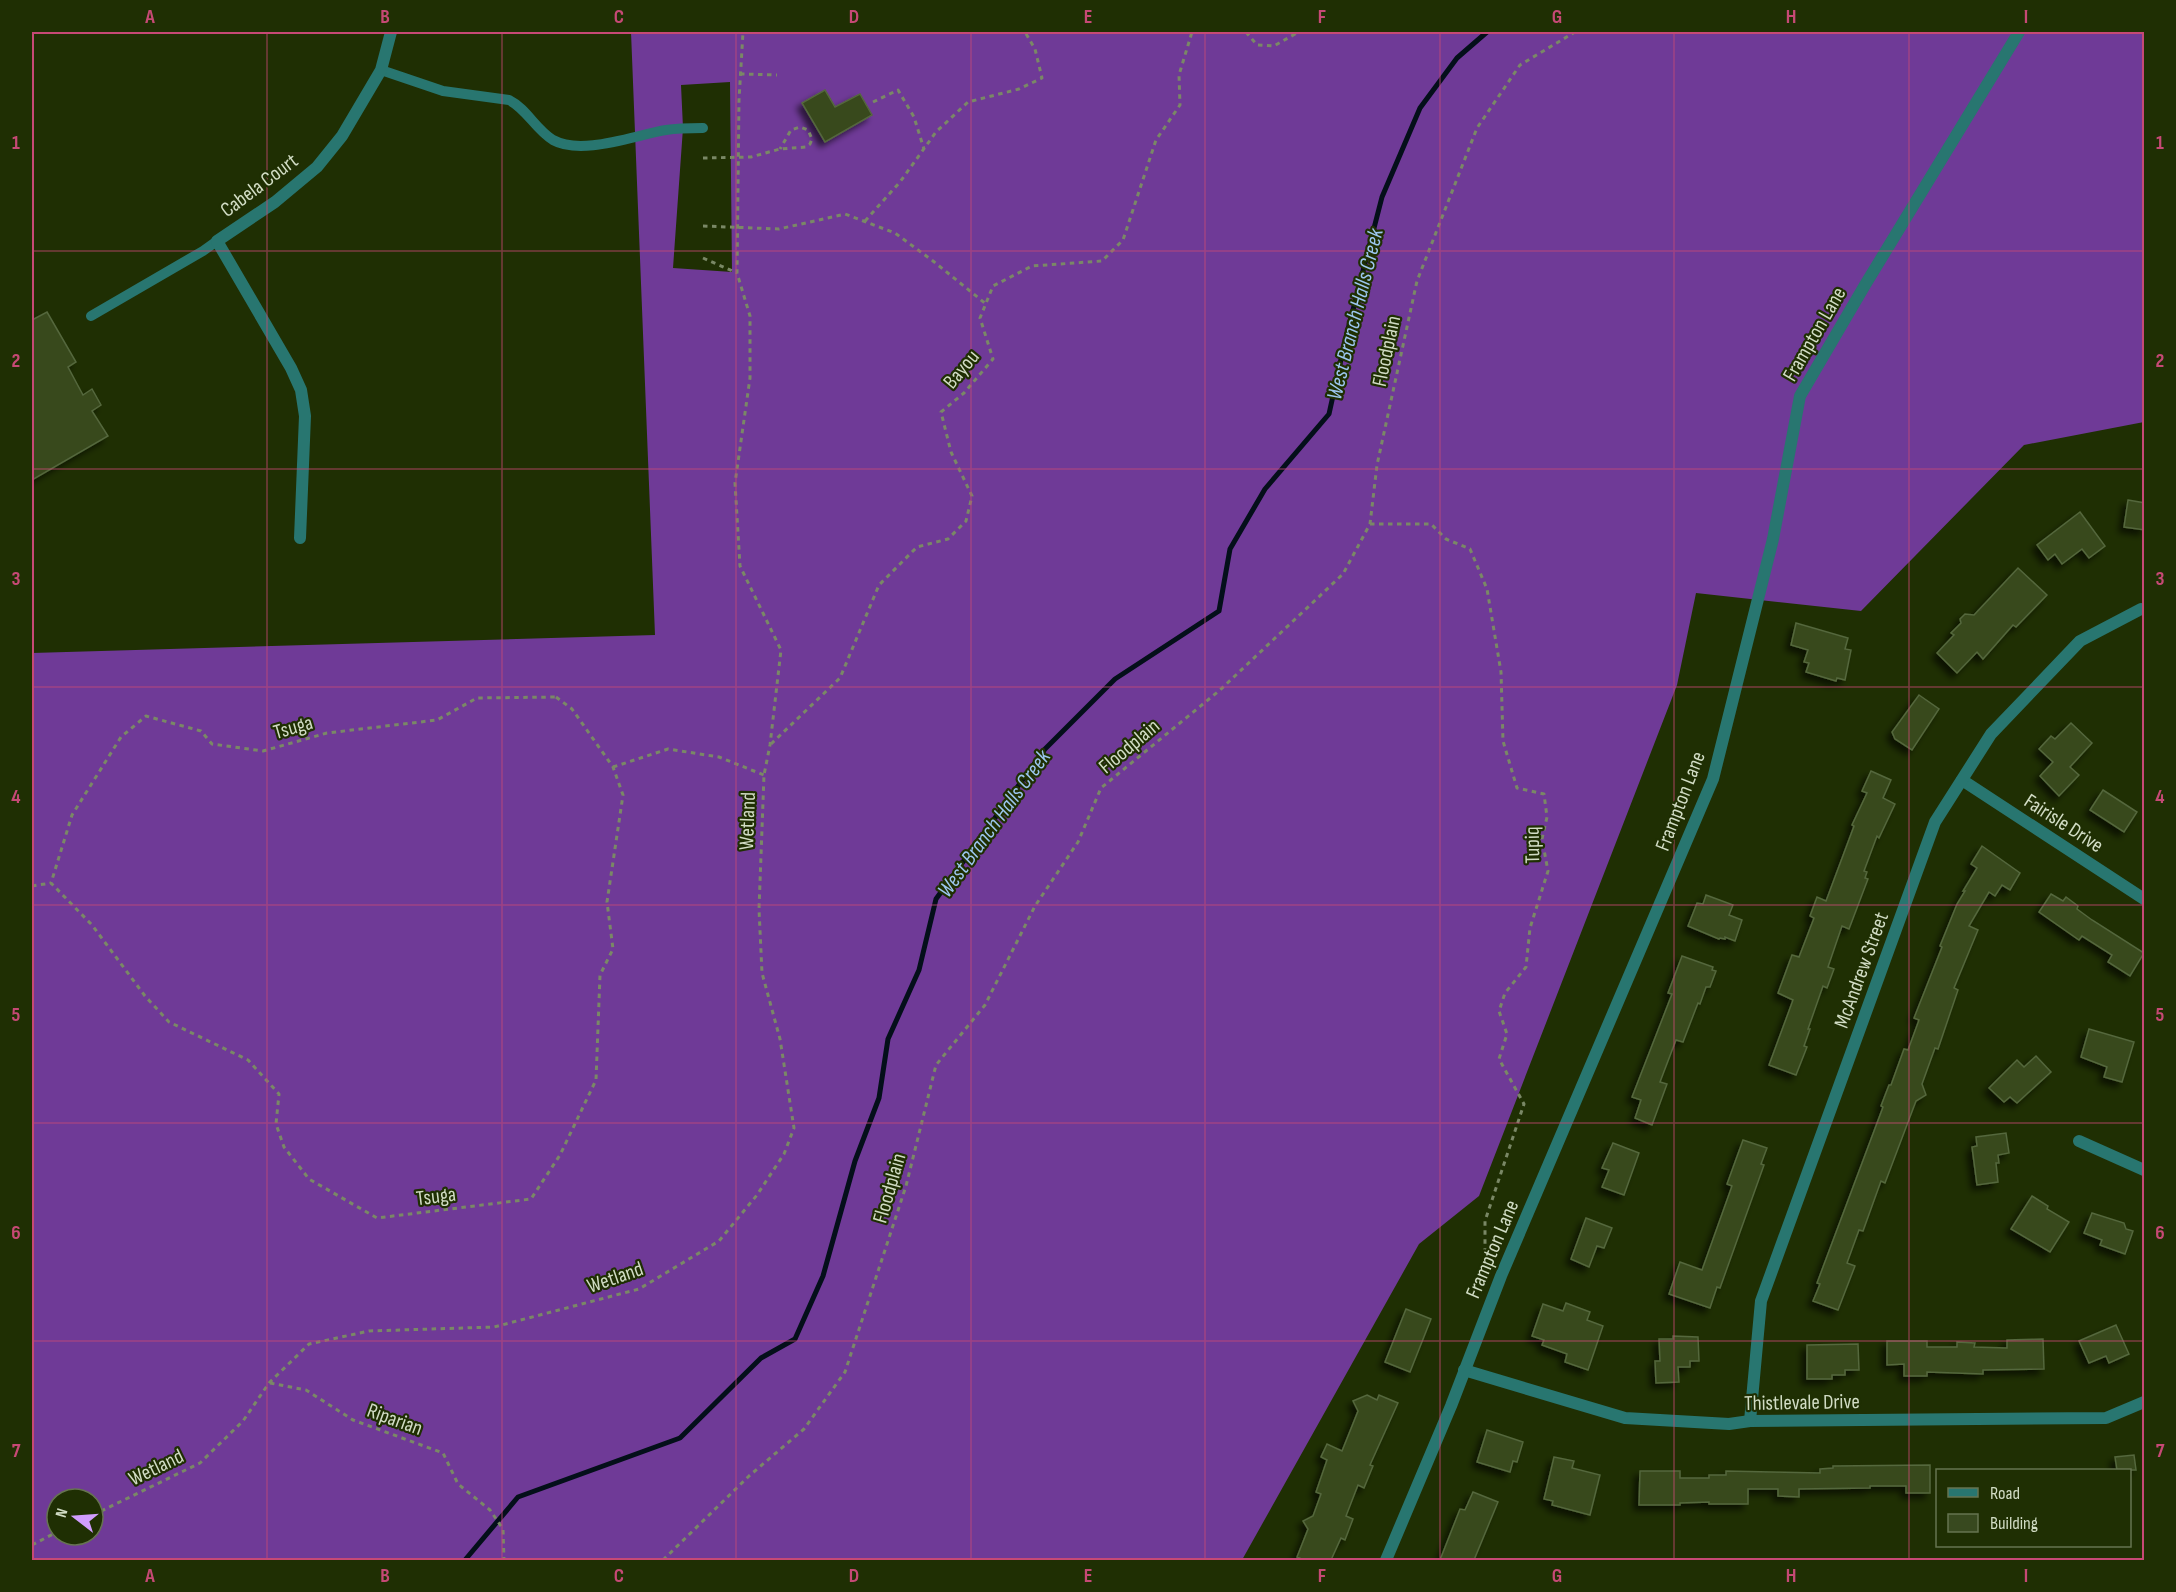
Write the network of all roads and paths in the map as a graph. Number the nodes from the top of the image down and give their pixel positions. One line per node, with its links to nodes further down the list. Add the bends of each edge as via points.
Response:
1 (391, 32): 9 (street, Cabela Court)
2 (743, 32): 10 (path, Wetland)
3 (1024, 32): 15 (path, via 1035,48 1042,78 1019,89 968,102)
4 (1192, 32): 24 (path, via 1179,75 1180,105 1156,140 1123,240 1102,261 1032,266 993,286)
5 (1246, 32): 6 (path, via 1257,45 1274,46)
6 (1296, 32)
7 (1575, 32): 26 (path, Floodplain, via 1520,65 1477,128 1417,280 1377,465)
8 (2019, 32): 38 (street, Frampton Lane, via 1800,396 1773,538 1713,779)
9 (381, 70): 13 (lane, via 443,91 509,100 518,104 554,141 574,146 597,145 669,129); 21 (street, Cabela Court, via 342,136 317,167 275,202)
10 (740, 74): 11 (path); 17 (path, Wetland)
11 (777, 75)
12 (873, 102): 15 (path, via 898,90 914,117)
13 (703, 128)
14 (780, 149): 14 (path, via 806,147 812,139 808,130 791,130); 17 (path)
15 (924, 149): 18 (path)
16 (703, 158): 17 (path)
17 (739, 158): 20 (path, Wetland)
18 (865, 221): 20 (path, via 845,214 779,229); 24 (path, via 895,233)
19 (703, 226): 20 (path)
20 (739, 228): 23 (path, Wetland)
21 (217, 241): 25 (lane, Cabela Court); 27 (street, via 301,390 305,416)
22 (703, 258): 23 (path)
23 (738, 273): 29 (path, Wetland, via 750,316 750,378 735,483 740,566 781,650)
24 (986, 304): 29 (path, Bayou, via 980,318 993,359 964,393 941,412 951,452 972,496 966,521 948,539 917,547 879,585 840,678)
25 (91, 316)
26 (1370, 524): 38 (path, Tupiq, via 1431,524 1446,539 1470,549 1487,589 1501,672 1503,741 1517,788 1544,794 1547,817 1542,839 1548,872 1530,928 1526,967 1505,993 1499,1011 1507,1034 1499,1059 1524,1104 1485,1221 1485,1269); 45 (path, Floodplain, via 1343,574 1220,690 1101,788 1078,842 1035,906 985,1005 936,1065 906,1186 845,1372 804,1430 749,1476)
27 (300, 538)
28 (2141, 609): 32 (street, McAndrew Street, via 2080,641 1990,734)
29 (770, 746): 31 (path, Wetland)
30 (614, 767): 31 (path, via 668,749 719,757); 33 (path, Tsuga, via 572,709 556,697 477,699 436,720 327,733 263,751 212,744 201,731 146,716 121,737 72,815); 33 (path, Tsuga, via 623,795 607,902 613,949 600,975 596,1080 560,1155 531,1199 377,1218 309,1179 284,1147 276,1124 279,1094 248,1060 169,1022 92,925)
31 (764, 774): 40 (path, Wetland, via 759,909 762,973 780,1039 794,1128 784,1154 757,1195 719,1241 639,1289 494,1327 369,1331 309,1344)
32 (1962, 780): 35 (street, Fairisle Drive); 42 (street, McAndrew Street, via 1935,822 1761,1301)
33 (51, 883): 34 (path)
34 (32, 886)
35 (2145, 899)
36 (2079, 1141): 37 (street)
37 (2145, 1170)
38 (1501, 1276): 39 (street, Frampton Lane)
39 (1464, 1370): 42 (street, Thistlevale Drive, via 1625,1418 1729,1424); 46 (street, Frampton Lane)
40 (269, 1383): 43 (path, Wetland, via 243,1421 200,1462); 44 (path, Riparian, via 306,1390 353,1420 442,1453 458,1484 490,1510 503,1529)
41 (2145, 1402): 42 (street, Thistlevale Drive, via 2106,1418)
42 (1750, 1421)
43 (105, 1509)
44 (504, 1560)
45 (663, 1560)
46 (1386, 1560)

